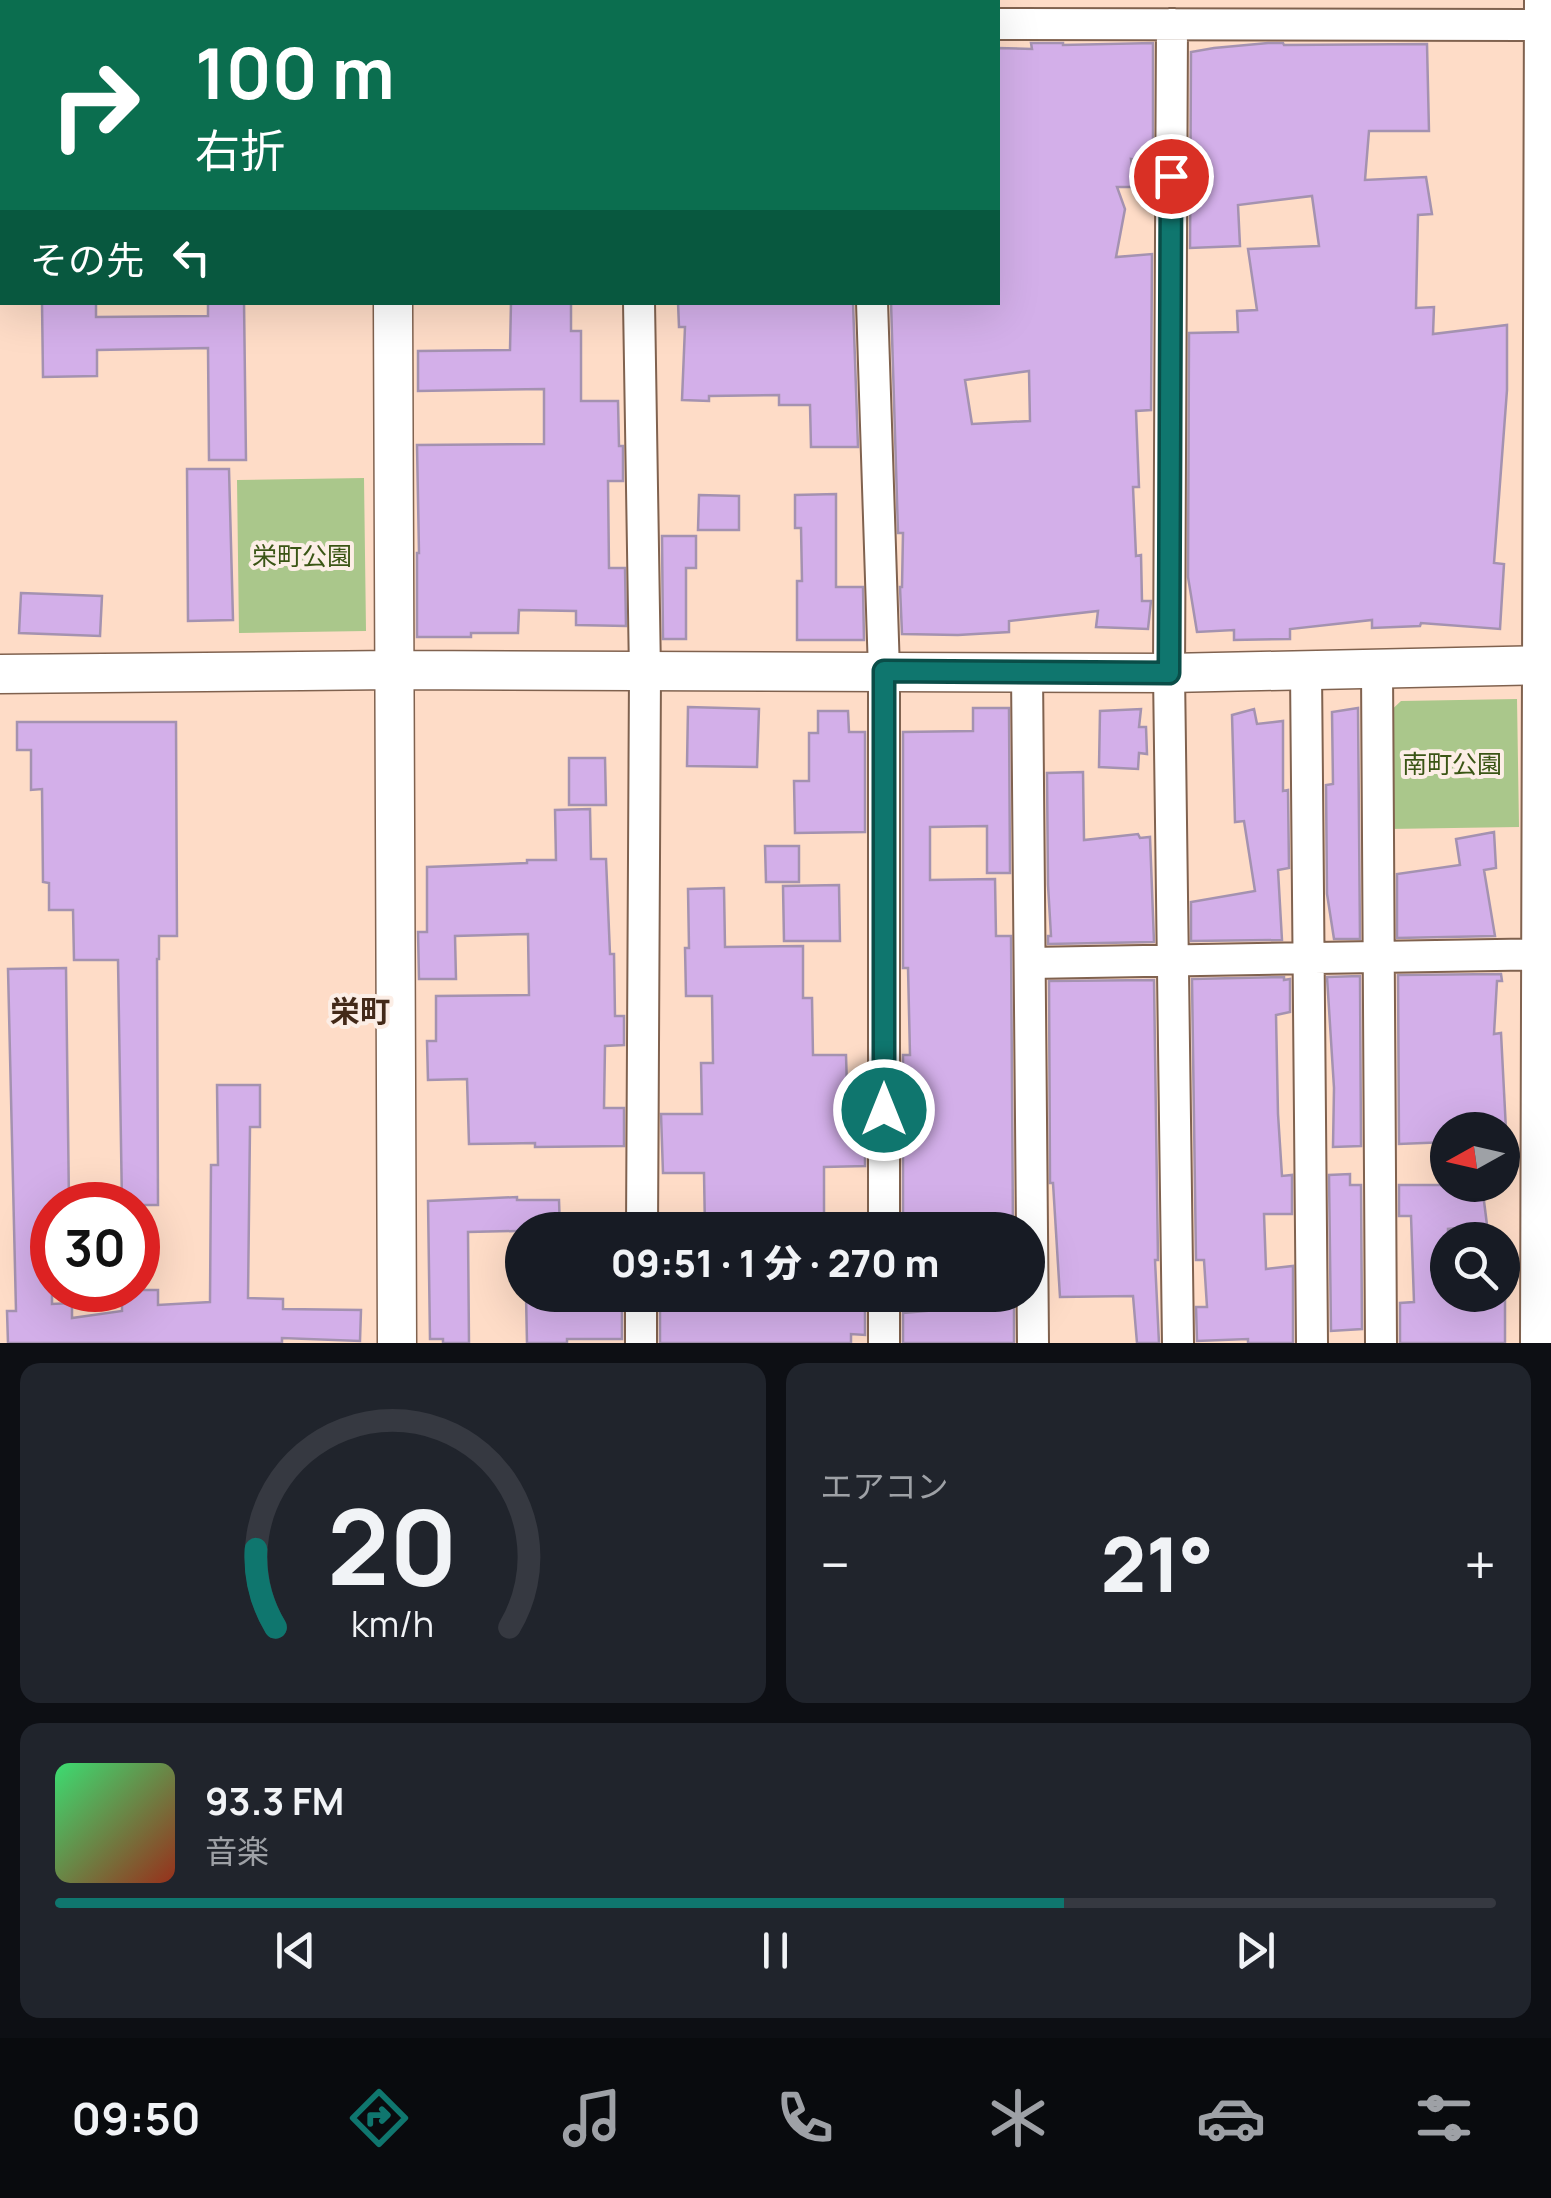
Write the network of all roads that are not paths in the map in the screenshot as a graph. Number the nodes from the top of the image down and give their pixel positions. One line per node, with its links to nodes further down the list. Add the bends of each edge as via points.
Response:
1 (1299, 12): 2 (street); 4 (street)
2 (1544, 17): 8 (street)
3 (1000, 24): 4 (street)
4 (1172, 24): 15 (street)
5 (392, 305): 9 (street)
6 (639, 305): 13 (street)
7 (872, 305): 11 (street)
8 (1544, 665): 10 (street); 17 (street)
9 (394, 670): 13 (street); 16 (street); 26 (street)
10 (1377, 670): 12 (street); 18 (street)
11 (884, 671): 13 (street); 14 (street); 23 (street)
12 (1306, 671): 15 (street); 19 (street)
13 (645, 672): 22 (street)
14 (1026, 672): 15 (street); 21 (street)
15 (1169, 673): 20 (street)
16 (0, 674)
17 (1544, 954): 18 (street); 33 (street)
18 (1378, 957): 19 (street); 32 (street)
19 (1308, 958): 20 (street); 31 (street)
20 (1173, 961): 21 (street); 30 (street)
21 (1030, 963): 29 (street)
22 (642, 1212)
23 (884, 1212)
24 (641, 1312): 27 (street)
25 (884, 1312): 28 (street)
26 (397, 1343)
27 (641, 1343)
28 (884, 1343)
29 (1033, 1343)
30 (1178, 1343)
31 (1312, 1343)
32 (1381, 1343)
33 (1536, 1343)

